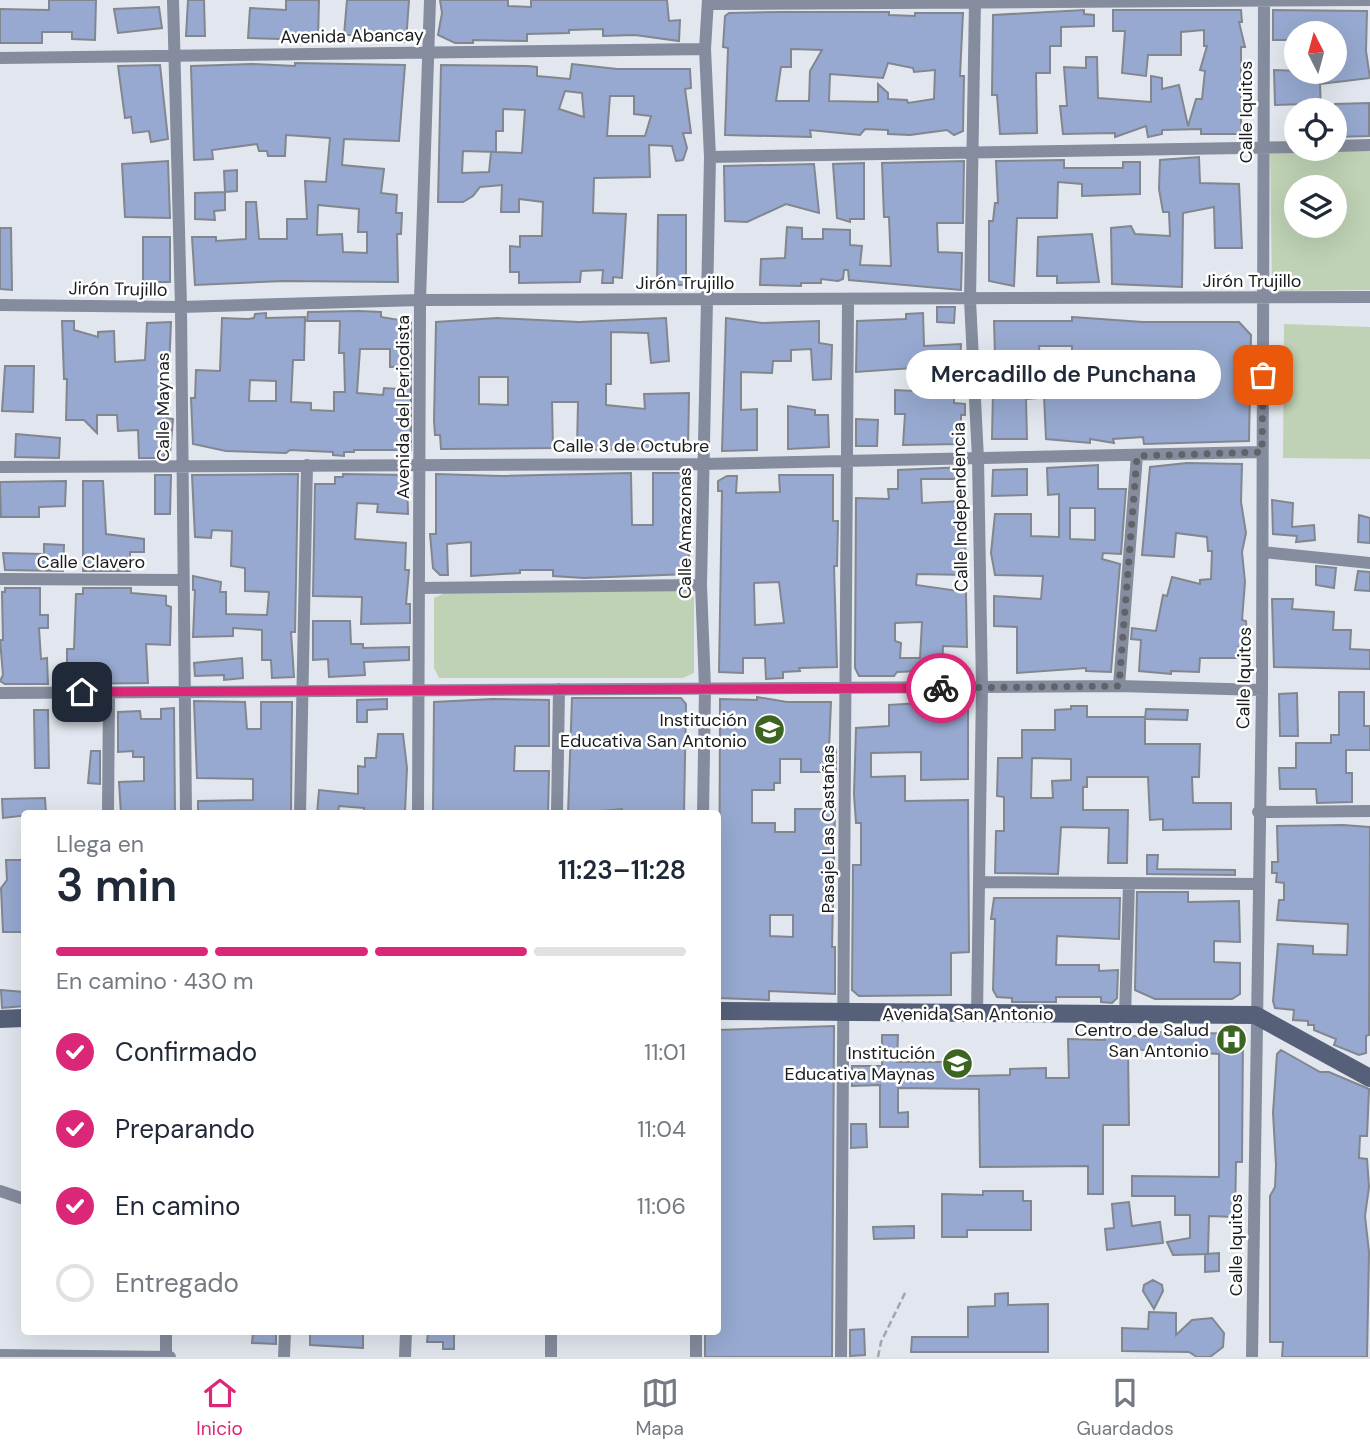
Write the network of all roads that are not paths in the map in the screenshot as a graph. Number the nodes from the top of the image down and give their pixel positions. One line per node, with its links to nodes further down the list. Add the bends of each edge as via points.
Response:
1 (173, 0): 10 (street, Calle Maynas)
2 (430, 0): 9 (street, Avenida del Periodista)
3 (975, 1): 4 (street); 7 (street); 16 (street, Calle Independencia)
4 (1112, 1): 5 (street)
5 (1264, 1): 6 (street); 15 (street, Calle Iquitos)
6 (1370, 1)
7 (708, 2): 8 (street, Calle Amazonas)
8 (705, 49): 9 (street, Avenida Abancay); 17 (street, Calle Amazonas)
9 (427, 53): 10 (street, Avenida Abancay); 20 (street, Avenida del Periodista)
10 (173, 56): 11 (street, Avenida Abancay); 25 (street, Calle Maynas)
11 (0, 58)
12 (1370, 145): 13 (street)
13 (1347, 146)
14 (1284, 147): 15 (street)
15 (1264, 148): 16 (street); 19 (street, Calle Iquitos)
16 (972, 151): 17 (street); 21 (street, Calle Independencia)
17 (710, 157): 22 (street, Calle Amazonas)
18 (1370, 297): 19 (street, Jirón Trujillo)
19 (1264, 298): 21 (street, Jirón Trujillo); 26 (street, Calle Iquitos)
20 (420, 300): 22 (street, Jirón Trujillo); 25 (street, Jirón Trujillo); 30 (street, Avenida del Periodista)
21 (970, 300): 23 (street, Jirón Trujillo); 28 (street, Calle Independencia)
22 (707, 301): 23 (street, Jirón Trujillo); 31 (street, Calle Amazonas)
23 (848, 301): 29 (street, Pasaje Las Castañas)
24 (0, 305): 25 (street, Jirón Trujillo)
25 (181, 307): 34 (street, Calle Maynas)
26 (1262, 452): 27 (street, Calle 3 de Octubre); 35 (street, Calle Iquitos)
27 (1137, 456): 28 (street, Calle 3 de Octubre); 41 (street)
28 (978, 459): 29 (street, Calle 3 de Octubre); 44 (street, Calle Independencia)
29 (848, 460): 31 (street, Calle 3 de Octubre); 46 (street, Pasaje Las Castañas)
30 (422, 464): 31 (street, Calle 3 de Octubre); 32 (street, Calle 3 de Octubre); 40 (street, Avenida del Periodista)
31 (703, 464): 39 (street, Calle Amazonas)
32 (307, 465): 34 (street, Calle 3 de Octubre); 47 (street)
33 (0, 467): 34 (street, Calle 3 de Octubre)
34 (181, 467): 38 (street, Calle Maynas)
35 (1263, 552): 36 (street); 48 (street, Calle Iquitos)
36 (1370, 562)
37 (0, 579): 38 (street, Calle Clavero)
38 (181, 580): 49 (street, Calle Maynas)
39 (701, 585): 40 (street); 43 (street, Calle Amazonas)
40 (419, 588): 42 (street, Avenida del Periodista)
41 (1119, 686): 44 (street); 48 (street)
42 (421, 688): 45 (street); 47 (street); 55 (street, Avenida del Periodista)
43 (705, 688): 45 (street); 46 (street); 57 (street, Calle Amazonas)
44 (982, 688): 46 (street); 60 (street, Calle Independencia)
45 (559, 689): 56 (street)
46 (846, 689): 64 (street, Pasaje Las Castañas)
47 (301, 690): 49 (street); 54 (street)
48 (1262, 690): 59 (street, Calle Iquitos)
49 (184, 691): 51 (street); 53 (street, Calle Maynas)
50 (0, 692): 51 (street)
51 (109, 692): 52 (street)
52 (108, 810)
53 (186, 810)
54 (300, 810)
55 (418, 810)
56 (557, 810)
57 (703, 810)
58 (1370, 811): 59 (street)
59 (1258, 812): 62 (street, Calle Iquitos)
60 (979, 882): 61 (street); 65 (street, Calle Independencia)
61 (1129, 883): 62 (street); 67 (street)
62 (1258, 884): 66 (street, Calle Iquitos)
63 (721, 1011): 64 (main road, Avenida San Antonio)
64 (846, 1014): 65 (main road, Avenida San Antonio); 84 (street, Pasaje Las Castañas)
65 (977, 1014): 67 (main road, Avenida San Antonio)
66 (1255, 1015): 67 (main road, Avenida San Antonio); 70 (main road, Avenida San Antonio); 85 (street, Calle Iquitos)
67 (1125, 1016)
68 (0, 1018): 69 (main road)
69 (21, 1018)
70 (1370, 1078)
71 (0, 1191): 72 (street)
72 (21, 1198)
73 (166, 1335): 79 (street)
74 (285, 1335): 80 (street)
75 (406, 1335): 81 (street)
76 (551, 1335): 82 (street)
77 (696, 1335): 83 (street)
78 (0, 1354): 79 (street)
79 (168, 1357)
80 (284, 1357)
81 (405, 1357)
82 (551, 1357)
83 (696, 1357)
84 (841, 1357)
85 (1252, 1357)

